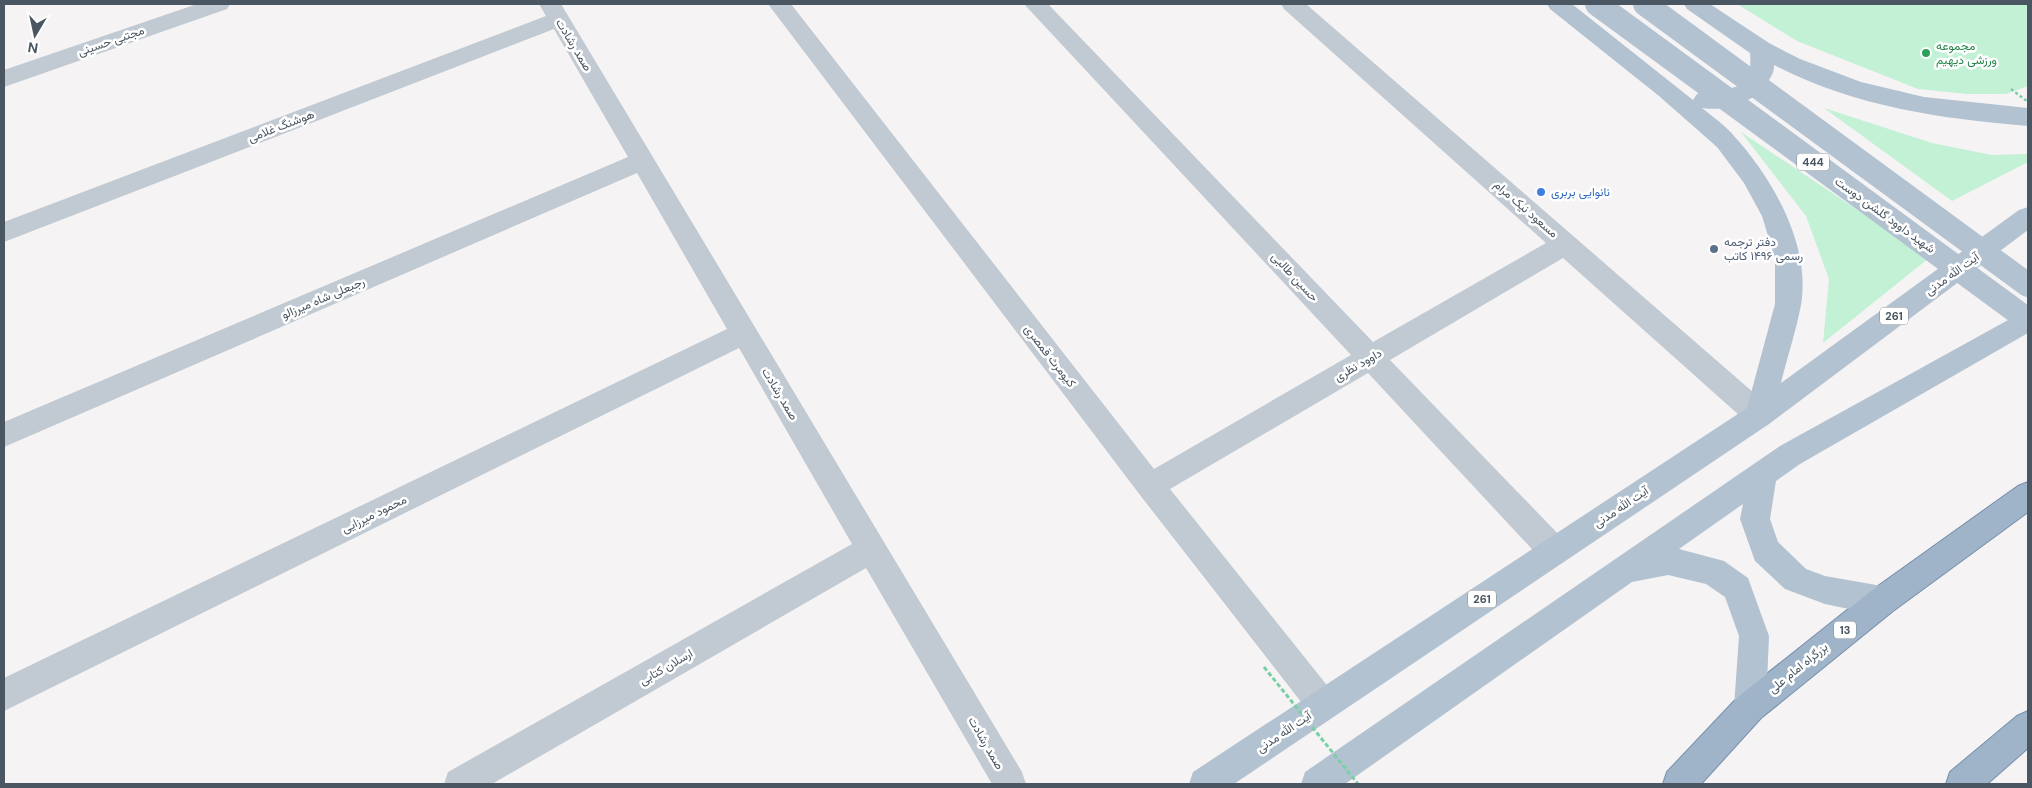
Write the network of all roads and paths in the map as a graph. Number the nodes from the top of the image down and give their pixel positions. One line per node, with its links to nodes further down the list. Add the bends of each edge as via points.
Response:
1 (219, 4): 11 (street, مجتبی حسینی)
2 (779, 4): 27 (street, کیومرث قمصری)
3 (1035, 4): 23 (street, حسین طالبی)
4 (1292, 4): 19 (street, مسعود نیک مرام)
5 (1558, 4): 13 (main road)
6 (1597, 4): 21 (main road, شهید داوود گلشن دوست / 444, bridge)
7 (1645, 4): 20 (main road, 444, bridge)
8 (1695, 4): 10 (main road)
9 (554, 12): 16 (street, صمد رشادت); 18 (street, هوشنگ غلامی)
10 (1761, 49): 13 (main road, via 1763,71 1753,87 1736,97 1703,100); 15 (main road, via 1850,88 1969,113)
11 (4, 79)
12 (2011, 89): 14 (path, bridge)
13 (1667, 90): 24 (main road, via 1725,140 1753,177 1774,216 1788,259 1788,304)
14 (2028, 102)
15 (2028, 117)
16 (642, 160): 22 (street, صمد رشادت); 25 (street, رجبعلی شاه میرزالو)
17 (2028, 218): 24 (main road, آیت الله مدنی / 261)
18 (4, 232)
19 (1565, 244): 23 (street, داوود نظری); 24 (street, مسعود نیک مرام)
20 (2028, 285)
21 (2028, 320): 26 (main road)
22 (744, 333): 29 (street, صمد رشادت); 34 (street, محمود میرزایی)
23 (1370, 357): 27 (street, داوود نظری); 30 (street, حسین طالبی)
24 (1759, 414): 30 (main road, آیت الله مدنی / 261)
25 (4, 435)
26 (1762, 474): 31 (main road); 32 (main road, via 1755,519 1766,551 1796,579 1825,590)
27 (1150, 486): 35 (street, کیومرث قمصری)
28 (2028, 495): 32 (highway, بزرگراه امام علی / 13)
29 (872, 549): 38 (street, ارسلان کتابی); 39 (street, صمد رشادت)
30 (1554, 551): 35 (main road, آیت الله مدنی / 261)
31 (1623, 571): 36 (main road, via 1668,561 1713,571 1737,588 1754,636); 41 (main road)
32 (1882, 601): 36 (highway, بزرگراه امام علی / 13)
33 (1264, 667): 42 (path, bridge)
34 (4, 696)
35 (1324, 705): 40 (main road, آیت الله مدنی / 261)
36 (1750, 706): 43 (highway, بزرگراه امام علی / 13)
37 (2028, 727): 44 (highway)
38 (460, 784)
39 (1010, 784)
40 (1205, 784)
41 (1317, 784)
42 (1358, 784)
43 (1679, 784)
44 (1962, 784)

